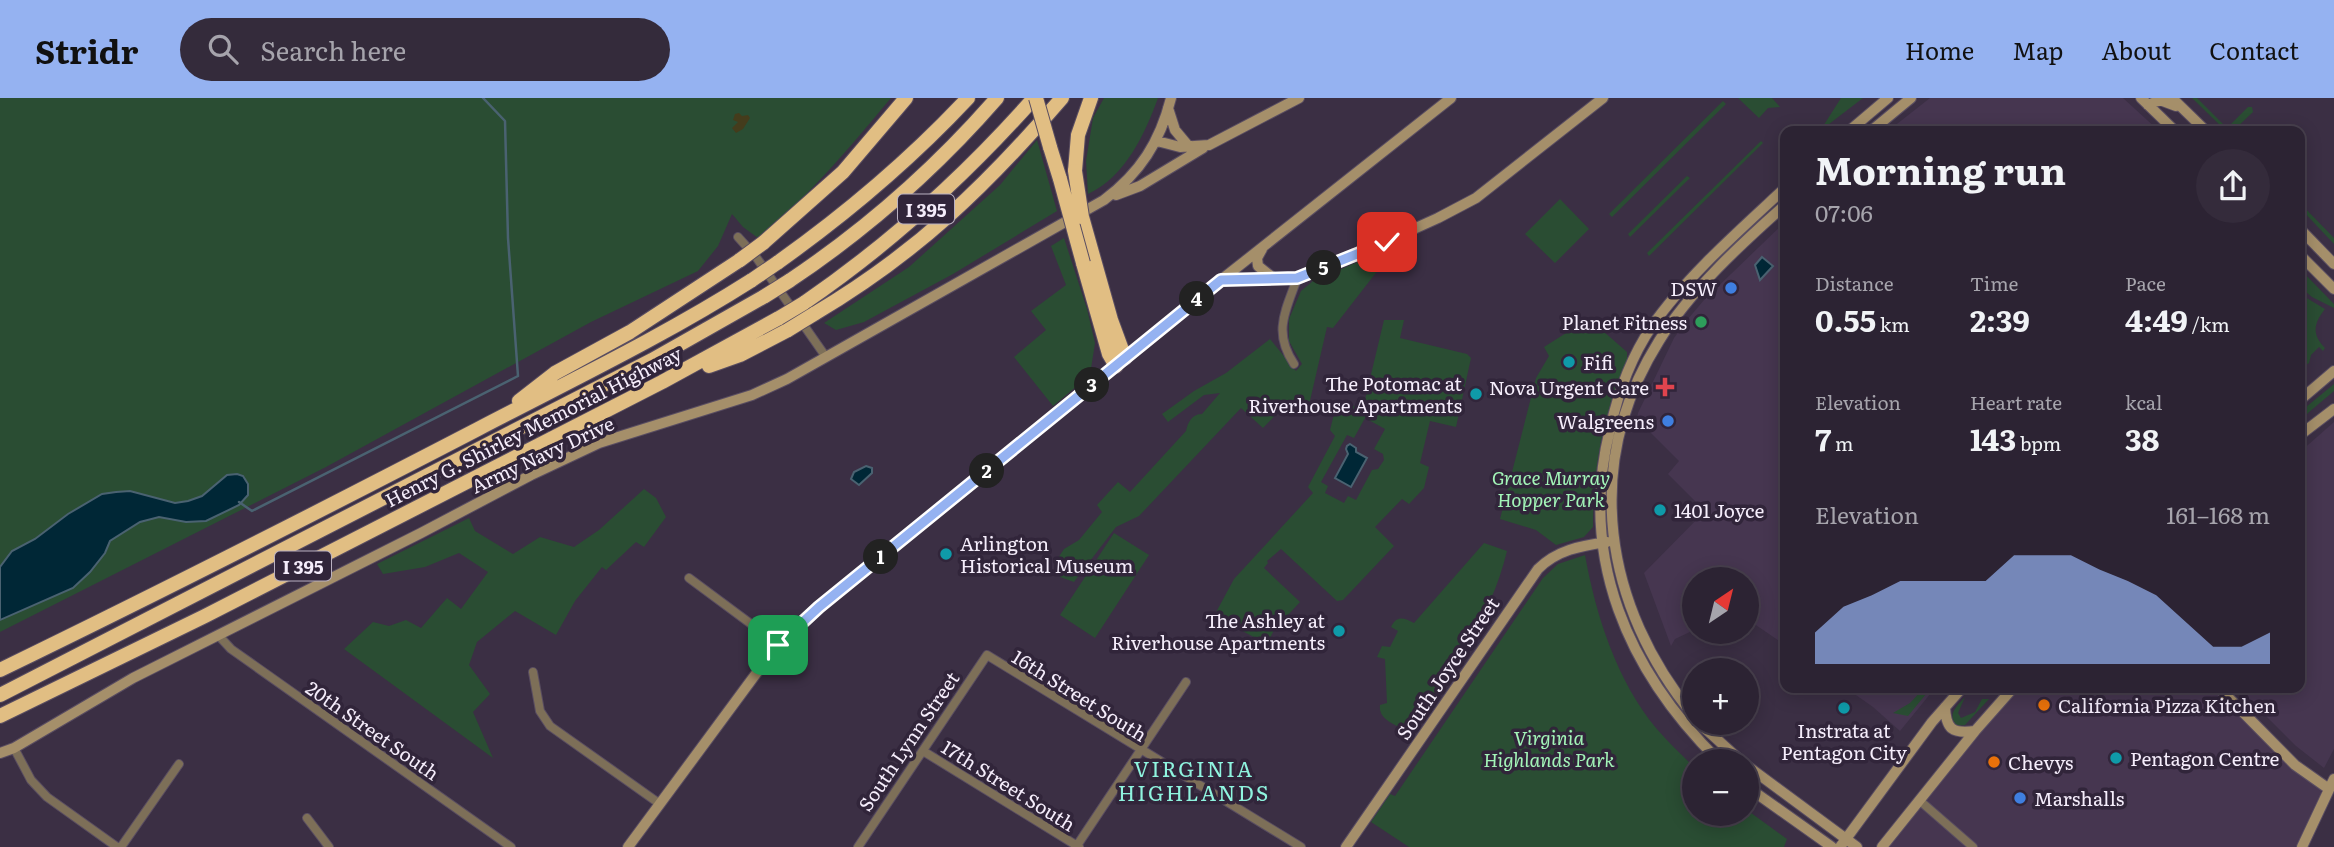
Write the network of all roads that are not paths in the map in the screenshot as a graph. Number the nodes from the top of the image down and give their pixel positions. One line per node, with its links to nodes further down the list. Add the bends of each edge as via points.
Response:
1 (906, 98): 43 (highway, bridge, via 843,172 763,243 630,332 555,373)
2 (968, 98): 43 (highway, Henry G. Shirley Memorial Highway / I 395, bridge, via 883,181 752,280 656,337)
3 (998, 98): 56 (highway, bridge, via 894,202 765,296 662,355)
4 (1035, 98): 29 (highway, bridge); 36 (highway, Henry G. Shirley Memorial Highway / I 395, bridge, via 930,206)
5 (1062, 98): 36 (highway, bridge, via 1008,160 944,222 875,276 814,314)
6 (1091, 98): 29 (highway, bridge, via 1079,135 1075,172)
7 (1299, 98): 21 (main road)
8 (1451, 98): 28 (main road)
9 (1603, 98): 33 (main road, via 1476,198 1387,242)
10 (1888, 98): 16 (main road)
11 (1911, 98): 17 (main road)
12 (2172, 98): 15 (main road)
13 (2144, 102): 15 (main road, via 2165,101); 18 (main road)
14 (1170, 103): 20 (main road, Army Navy Drive); 22 (main road, via 1175,130)
15 (2187, 113): 19 (main road)
16 (1855, 126)
17 (1877, 126)
18 (2170, 126)
19 (2201, 126)
20 (1157, 141): 22 (main road); 24 (main road, Army Navy Drive, via 1134,174)
21 (1209, 145): 22 (main road); 24 (main road, via 1140,186)
22 (1190, 148)
23 (1780, 193): 45 (main road, via 1675,297 1636,353 1604,451 1599,499)
24 (1104, 200): 37 (main road, Army Navy Drive)
25 (1780, 210): 45 (main road, via 1689,301 1648,359 1620,435)
26 (2305, 234): 31 (main road)
27 (738, 237): 37 (street)
28 (1263, 247): 32 (main road, via 1258,267); 34 (main road)
29 (1088, 260): 38 (highway, via 1109,354)
30 (2305, 260): 35 (main road)
31 (2334, 264)
32 (1275, 278): 33 (main road); 34 (main road)
33 (1297, 278): 39 (street, via 1281,329 1284,348)
34 (1221, 280): 38 (main road)
35 (2334, 289)
36 (783, 324): 59 (highway, Henry G. Shirley Memorial Highway / I 395)
37 (826, 357): 47 (main road, Army Navy Drive, via 752,395 599,443)
38 (1120, 362): 48 (main road)
39 (1294, 364)
40 (2334, 371): 41 (main road)
41 (2305, 396)
42 (2334, 409): 44 (main road)
43 (490, 423): 50 (highway, Henry G. Shirley Memorial Highway / I 395)
44 (2305, 431)
45 (1608, 542): 57 (main road, via 1636,623); 63 (main road, via 1608,575 1646,670 1673,712); 83 (main road, South Joyce Street, via 1562,551 1538,569)
46 (689, 578): 48 (street)
47 (219, 636): 62 (main road, Army Navy Drive, via 133,678); 79 (street, 20th Street South)
48 (778, 645): 73 (main road)
49 (986, 655): 65 (street, South Lynn Street); 66 (street, 16th Street South)
50 (0, 670)
51 (533, 671): 73 (street, via 540,711 550,726)
52 (1186, 682): 66 (street)
53 (1958, 693): 58 (main road)
54 (2009, 693): 60 (main road)
55 (2224, 693): 70 (main road, via 2295,765)
56 (0, 695)
57 (1682, 700)
58 (1945, 707): 60 (main road, via 1949,726); 75 (main road)
59 (0, 716)
60 (1975, 731): 72 (main road)
61 (1712, 735): 64 (main road)
62 (14, 748): 67 (main road, Army Navy Drive); 77 (street, via 31,780 47,797)
63 (1708, 749)
64 (1728, 749)
65 (923, 751): 76 (street, 17th Street South); 81 (street, South Lynn Street)
66 (1140, 751): 76 (street); 82 (street, 16th Street South)
67 (0, 753)
68 (179, 764): 77 (street)
69 (1759, 775): 75 (main road)
70 (2332, 784): 88 (main road)
71 (1759, 795): 84 (main road)
72 (1920, 800): 86 (main road); 87 (street)
73 (660, 804): 80 (main road)
74 (307, 818): 78 (street)
75 (1843, 842): 85 (main road)
76 (1077, 846)
77 (119, 847)
78 (329, 847)
79 (511, 847)
80 (628, 847)
81 (858, 847)
82 (1301, 847)
83 (1346, 847)
84 (1832, 847)
85 (1857, 847)
86 (1882, 847)
87 (1973, 847)
88 (2302, 847)

